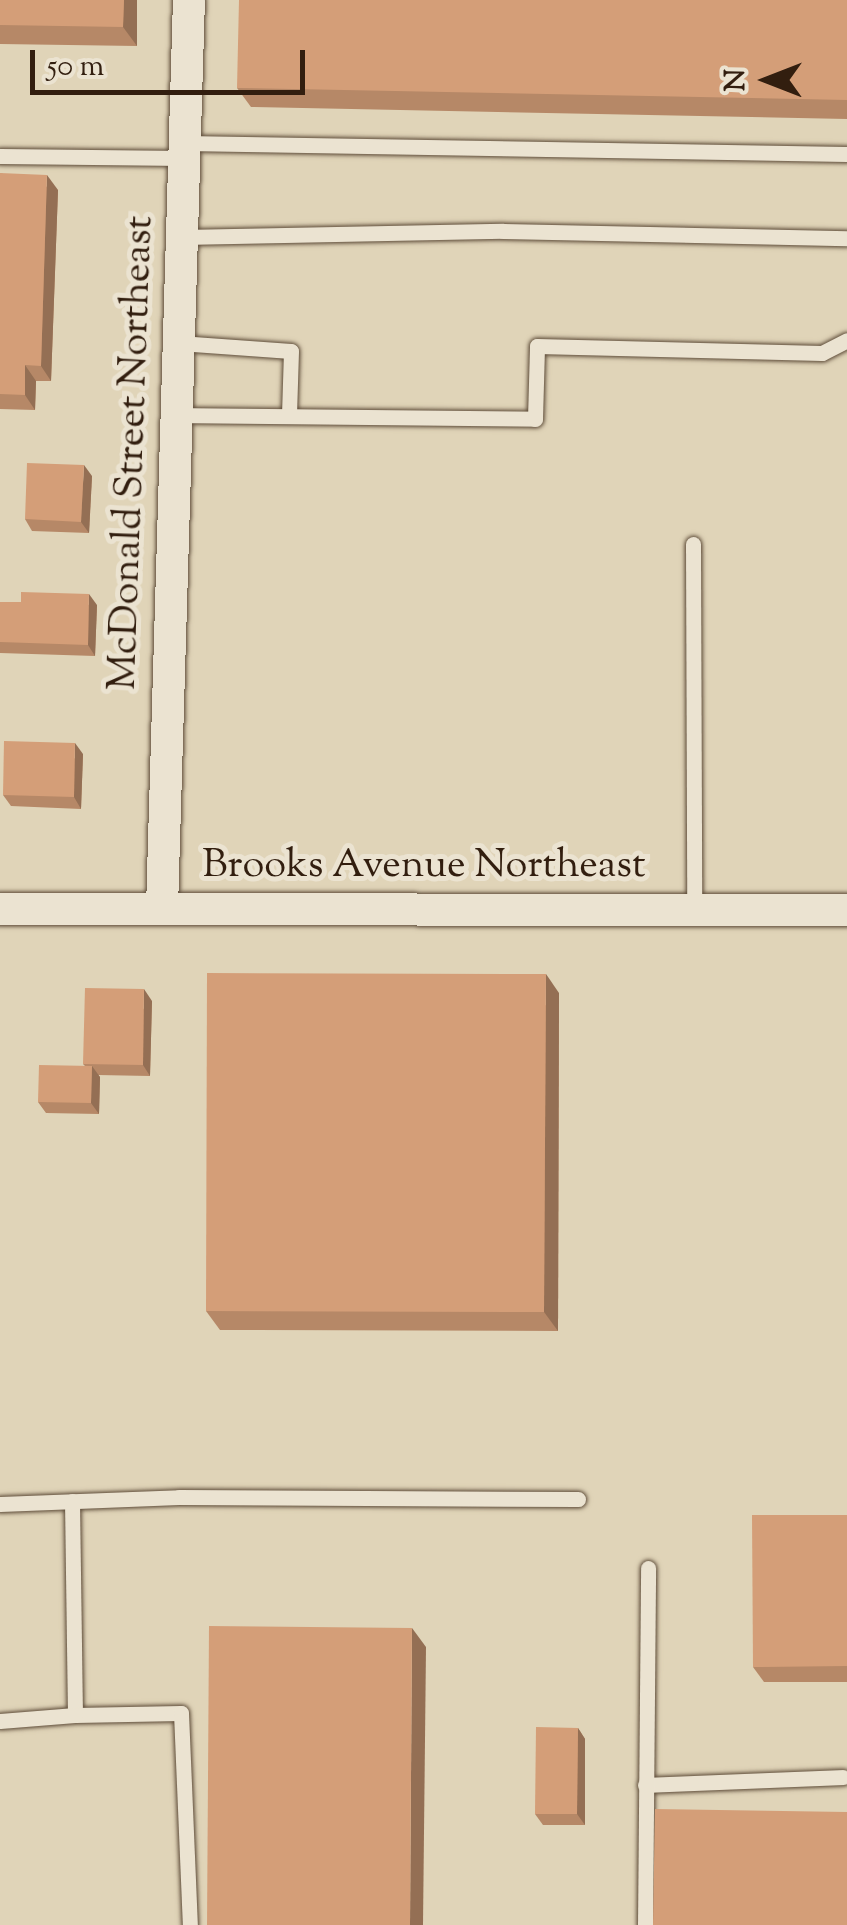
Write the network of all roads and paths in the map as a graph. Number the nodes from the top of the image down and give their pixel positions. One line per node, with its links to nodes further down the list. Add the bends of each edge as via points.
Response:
1 (188, 0): 2 (street, McDonald Street Northeast)
2 (184, 151): 3 (lane); 4 (lane); 5 (street, McDonald Street Northeast)
3 (847, 154)
4 (0, 156)
5 (182, 237): 6 (lane, via 504,231); 8 (street, McDonald Street Northeast)
6 (847, 238)
7 (847, 340): 10 (lane, via 822,352 537,346 535,418)
8 (178, 343): 9 (street, McDonald Street Northeast); 10 (lane, via 291,351)
9 (176, 415): 10 (lane); 12 (street, McDonald Street Northeast)
10 (289, 416)
11 (693, 544): 14 (lane)
12 (162, 908): 13 (street, Brooks Avenue Northeast); 14 (street, Brooks Avenue Northeast)
13 (0, 910)
14 (694, 910): 15 (street, Brooks Avenue Northeast)
15 (847, 910)
16 (578, 1499): 17 (lane)
17 (72, 1501): 18 (lane); 20 (lane)
18 (0, 1504)
19 (648, 1568): 23 (lane)
20 (75, 1716): 21 (lane); 24 (lane, via 181,1713)
21 (0, 1721)
22 (843, 1777): 23 (lane)
23 (645, 1785): 25 (lane)
24 (190, 1925)
25 (644, 1925)

